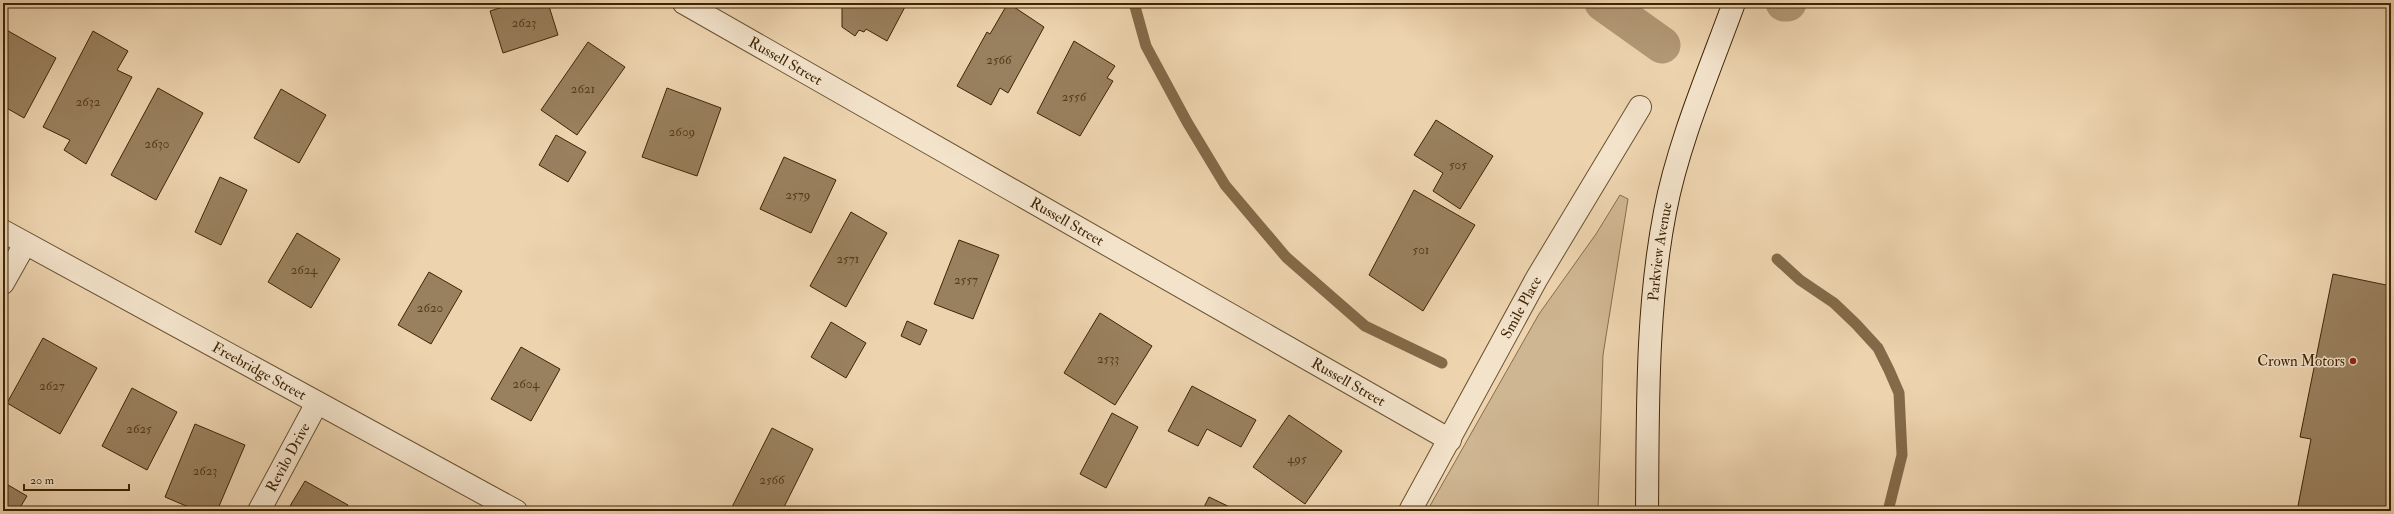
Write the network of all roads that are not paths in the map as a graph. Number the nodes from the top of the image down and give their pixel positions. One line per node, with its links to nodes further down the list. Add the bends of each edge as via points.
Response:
1 (684, 3): 8 (street, Russell Street)
2 (1734, 3): 12 (street, Parkview Avenue, via 1700,93 1665,212 1649,361)
3 (1640, 107): 8 (street, Smile Place, via 1537,278)
4 (3, 231): 5 (street, Freebridge Street)
5 (25, 244): 6 (street); 7 (street, Freebridge Street)
6 (3, 283)
7 (317, 403): 9 (street, Revilo Drive); 10 (street, Freebridge Street)
8 (1450, 440): 11 (street, Smile Place)
9 (259, 511)
10 (516, 511)
11 (1410, 511)
12 (1647, 511)

